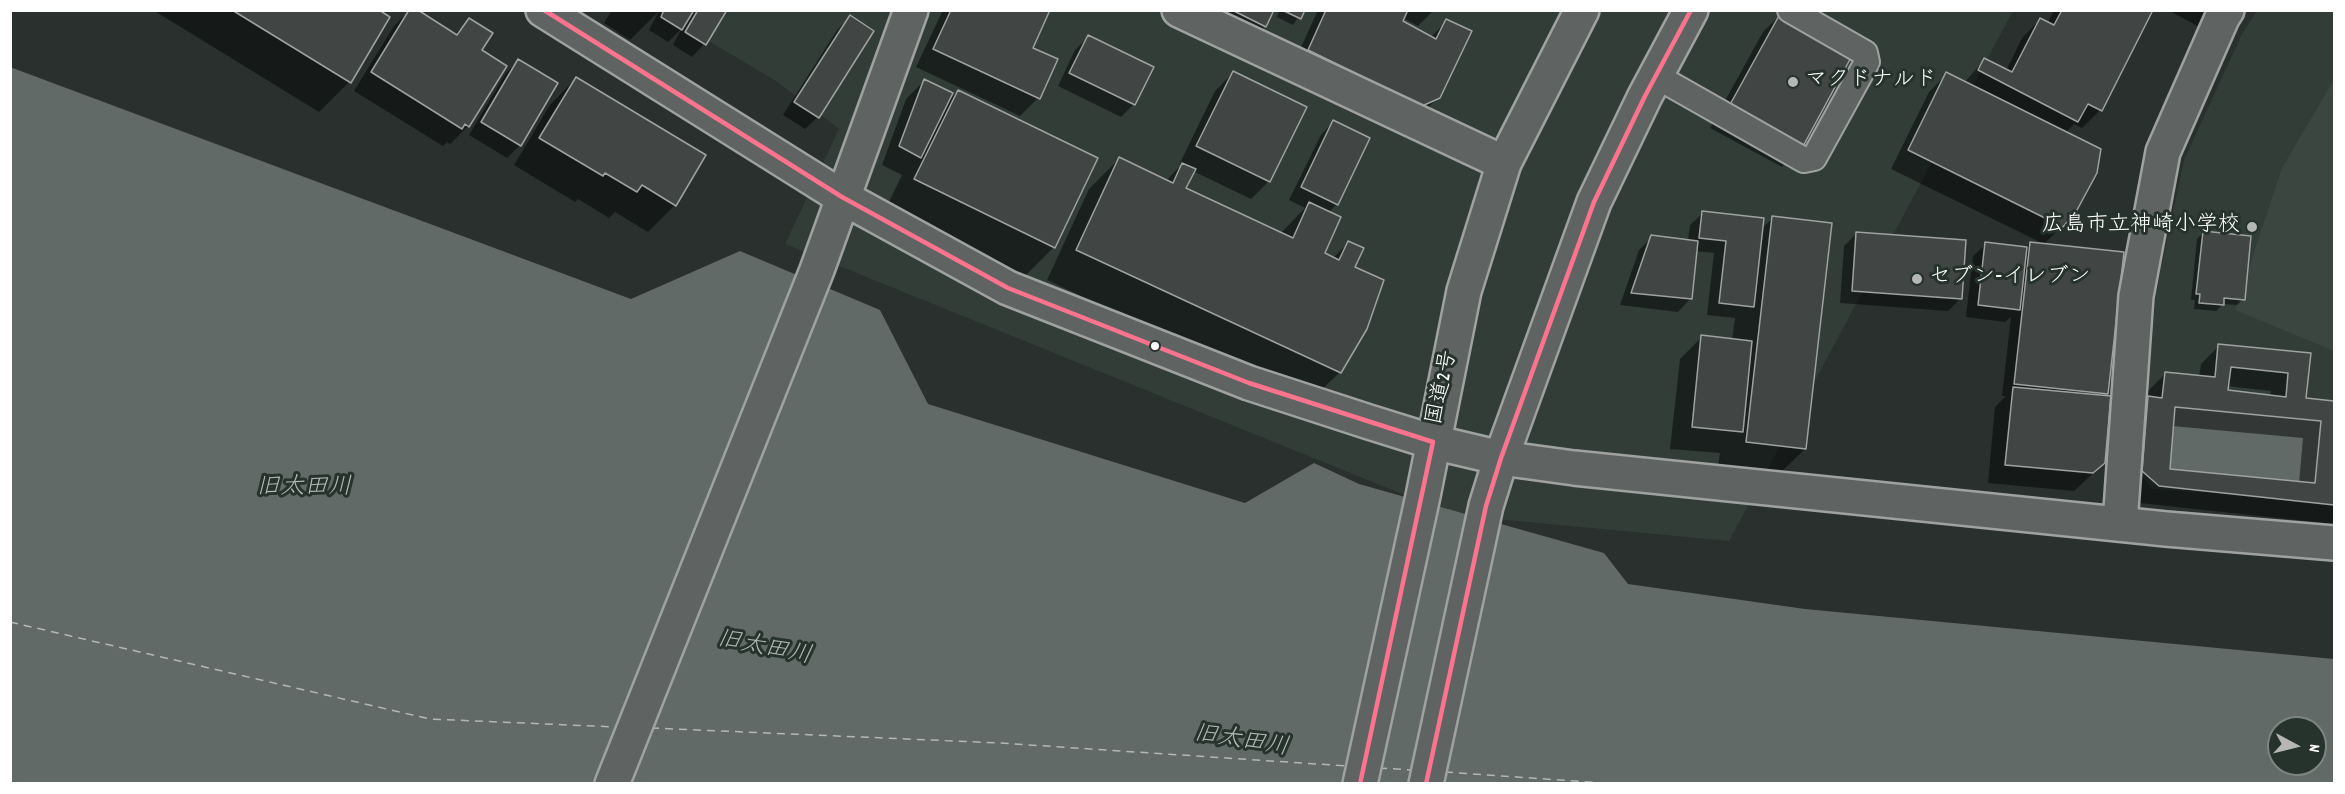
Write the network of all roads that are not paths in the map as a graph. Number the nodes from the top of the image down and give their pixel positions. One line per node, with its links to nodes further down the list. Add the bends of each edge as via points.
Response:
1 (543, 10): 10 (main road)
2 (911, 10): 10 (main road)
3 (1179, 10): 9 (main road)
4 (1582, 10): 9 (main road, 国道2号)
5 (1691, 10): 8 (main road)
6 (1790, 10): 8 (lane, via 1865,53 1867,62 1814,158 1804,160)
7 (2227, 10): 13 (main road, via 2163,152 2136,296)
8 (1656, 76): 12 (main road, via 1594,202)
9 (1504, 163): 11 (main road, 国道2号, via 1464,291)
10 (842, 197): 11 (main road, via 1008,288 1249,382); 15 (main road, via 817,270)
11 (1433, 442): 12 (main road); 16 (main road, 国道2号)
12 (1502, 458): 13 (main road); 17 (main road, via 1486,506)
13 (2120, 524): 14 (main road)
14 (2334, 543)
15 (612, 783)
16 (1359, 783)
17 (1426, 783)

